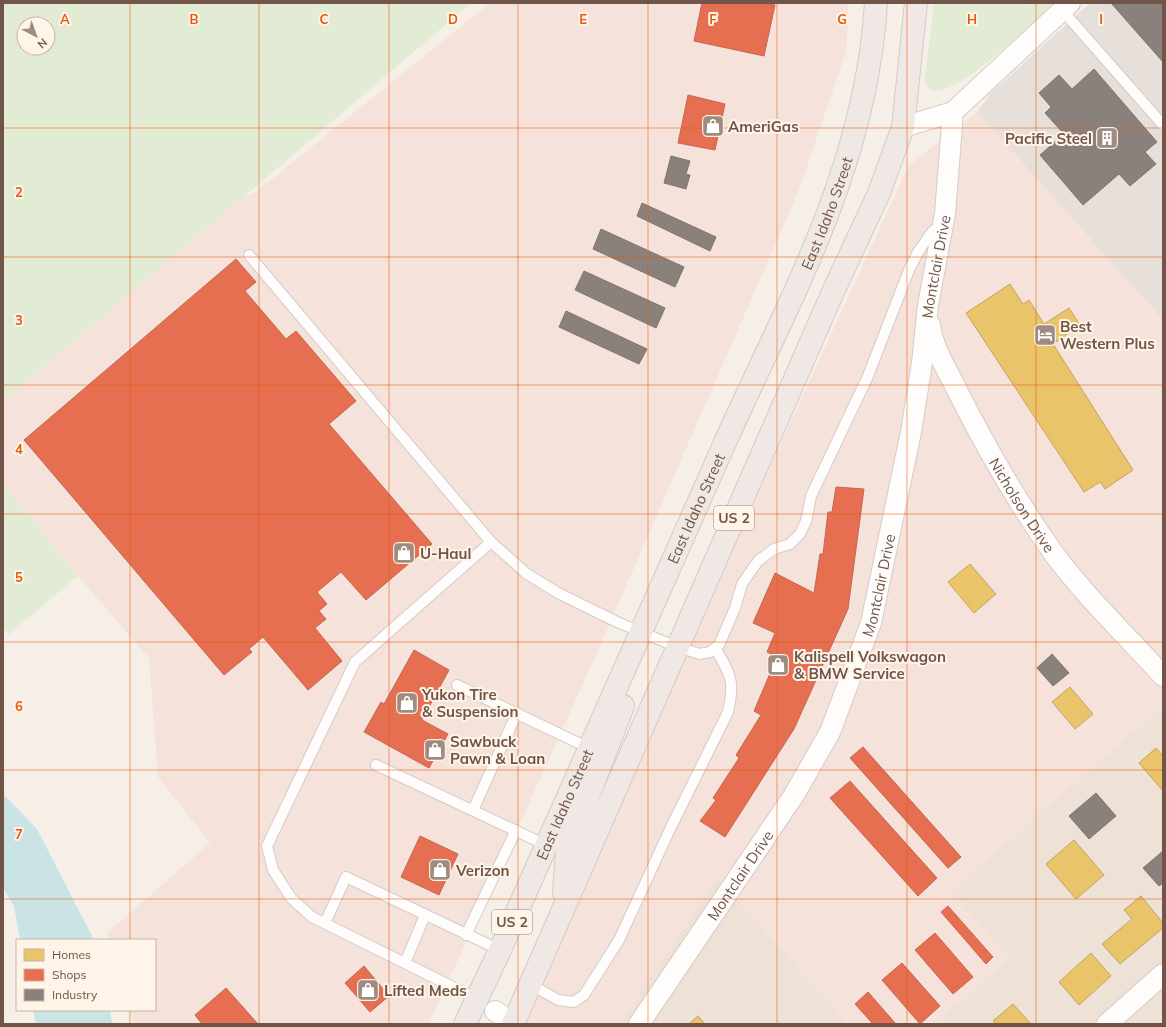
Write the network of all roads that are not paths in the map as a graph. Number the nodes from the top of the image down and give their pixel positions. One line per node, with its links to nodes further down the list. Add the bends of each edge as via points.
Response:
1 (876, 3): 11 (highway, East Idaho Street / US 2, via 861,112 827,216 808,264)
2 (916, 3): 6 (highway, US 2)
3 (1066, 6): 4 (street); 5 (lane)
4 (953, 112): 6 (street); 7 (street, Montclair Drive)
5 (1163, 125)
6 (903, 127): 12 (highway, US 2, via 879,193)
7 (943, 224): 9 (street, Montclair Drive); 13 (lane, via 932,232 909,270 868,376 811,496 806,521 800,534 790,544 774,549 758,561 742,584 727,628)
8 (249, 255): 10 (lane)
9 (928, 305): 14 (street, Nicholson Drive, via 931,335 941,358 970,416 1027,513 1055,555); 34 (street, Montclair Drive, via 911,432 871,623 830,732 794,795)
10 (491, 542): 11 (lane, via 511,562 533,578 569,599); 24 (lane, via 355,662 267,846 273,870 292,898 312,917)
11 (640, 632): 12 (lane); 17 (highway, East Idaho Street / US 2); 22 (highway, via 635,675 567,851)
12 (677, 648): 13 (lane, via 700,654); 22 (highway, US 2)
13 (715, 648): 29 (lane, via 731,678 732,693 728,712 619,940 584,995 574,1002 558,1000)
14 (1163, 676)
15 (457, 685): 16 (lane)
16 (517, 713): 17 (lane); 19 (lane)
17 (589, 748): 21 (highway, East Idaho Street / US 2)
18 (376, 765): 19 (lane)
19 (473, 810): 20 (lane)
20 (516, 830): 21 (lane); 25 (lane)
21 (546, 845): 26 (highway, East Idaho Street / US 2)
22 (563, 908): 29 (highway, US 2)
23 (425, 915): 24 (lane, via 346,877); 25 (lane); 27 (lane)
24 (325, 923): 27 (lane)
25 (466, 935): 26 (lane)
26 (500, 950): 30 (highway, East Idaho Street / US 2)
27 (405, 963): 30 (lane)
28 (1163, 974): 35 (street)
29 (530, 984): 33 (highway, US 2)
30 (486, 1005): 31 (highway, East Idaho Street / US 2); 32 (highway); 33 (street)
31 (465, 1024)
32 (478, 1024)
33 (514, 1024)
34 (639, 1024)
35 (1107, 1024)

